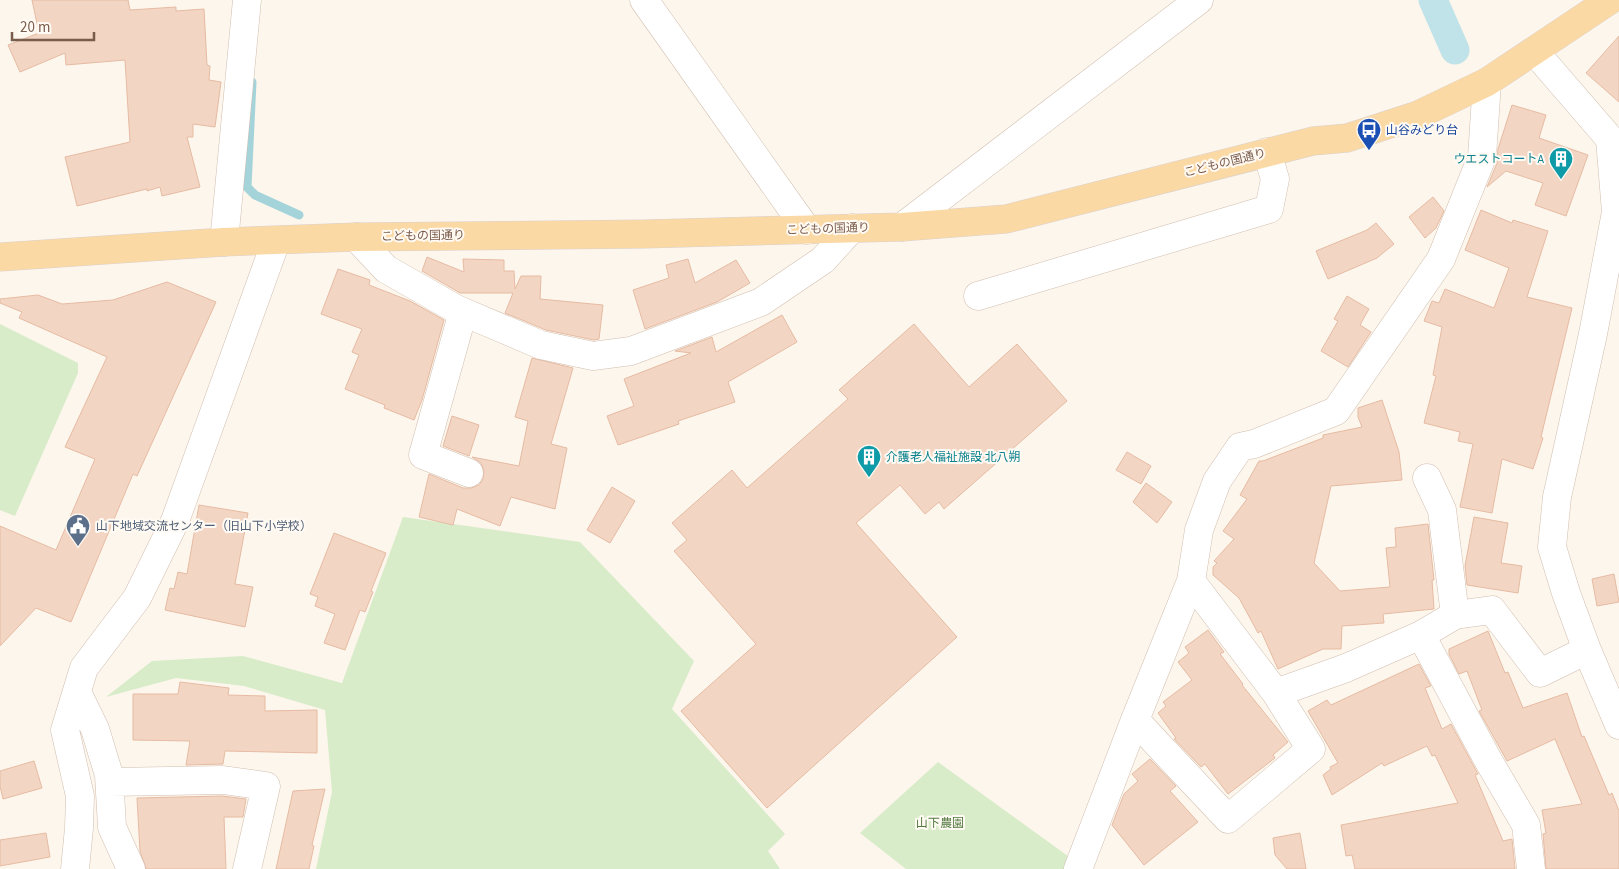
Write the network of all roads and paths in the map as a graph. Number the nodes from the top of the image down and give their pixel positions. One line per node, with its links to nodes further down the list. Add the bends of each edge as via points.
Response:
1 (247, 0): 14 (street)
2 (644, 0): 11 (street)
3 (1199, 0): 9 (street)
4 (1610, 0): 5 (main road, こどもの国通り)
5 (1534, 51): 6 (main road, こどもの国通り); 7 (street)
6 (1486, 82): 8 (main road, こどもの国通り, via 1418,115 1347,138 1313,141); 20 (street, via 1482,157 1441,259 1336,412 1240,447 1217,481 1199,530)
7 (1614, 142): 23 (street, via 1616,212 1557,497 1552,547)
8 (1267, 152): 9 (main road, こどもの国通り, via 1006,219); 16 (street, via 1275,179 1269,209)
9 (902, 227): 10 (main road, こどもの国通り)
10 (852, 228): 11 (main road, こどもの国通り); 17 (street, via 823,260 761,302 631,351 592,356 542,345)
11 (807, 230): 12 (main road, こどもの国通り)
12 (356, 237): 13 (main road, こどもの国通り); 17 (street, via 386,269)
13 (276, 241): 14 (main road, こどもの国通り); 24 (street, via 176,521 137,598 84,668)
14 (224, 242): 15 (main road, こどもの国通り)
15 (0, 257)
16 (978, 296)
17 (463, 312): 18 (street, via 423,455)
18 (469, 473)
19 (1427, 478): 21 (street, via 1442,510)
20 (1191, 581): 25 (street); 26 (street)
21 (1455, 615): 22 (street); 23 (street, via 1492,610 1540,673)
22 (1421, 636): 25 (street); 33 (street, via 1526,825)
23 (1587, 650): 27 (street)
24 (77, 692): 28 (street, via 96,729); 29 (street, via 65,730 80,796)
25 (1276, 693): 26 (street, via 1311,749 1228,819)
26 (1135, 720): 32 (street)
27 (1618, 720)
28 (110, 782): 30 (street, via 112,827); 31 (street, via 223,780 266,786)
29 (75, 869)
30 (132, 869)
31 (247, 869)
32 (1078, 869)
33 (1531, 869)

